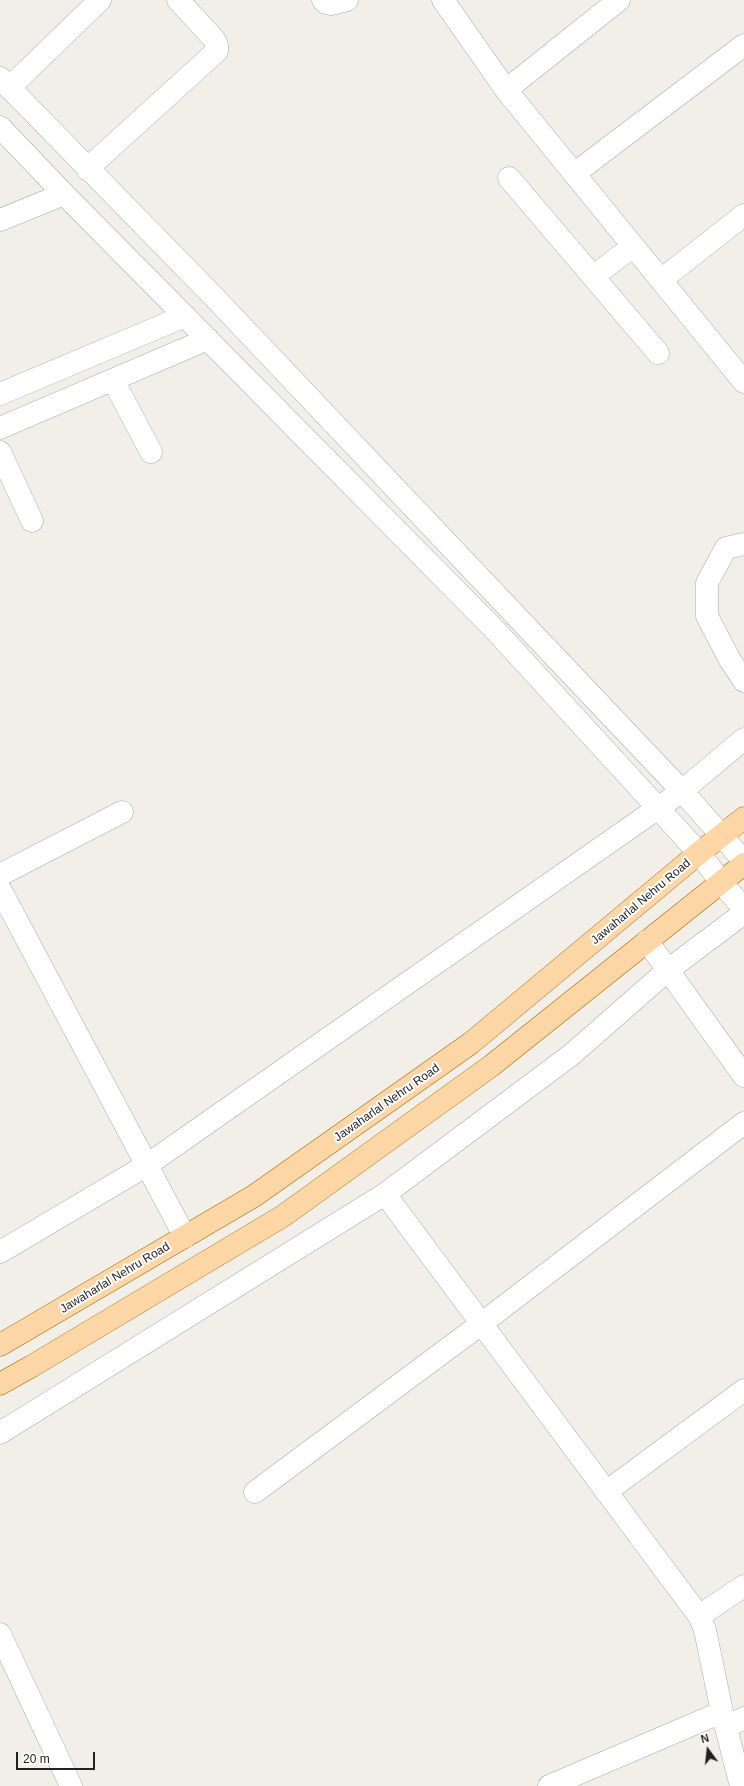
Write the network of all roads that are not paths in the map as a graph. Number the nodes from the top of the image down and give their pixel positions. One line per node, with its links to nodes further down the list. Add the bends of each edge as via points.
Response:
1 (100, 0): 8 (street)
2 (178, 0): 11 (street, via 214,39 217,51)
3 (323, 0): 4 (street, via 331,4)
4 (347, 0)
5 (443, 0): 9 (street)
6 (619, 0): 9 (street)
7 (744, 45): 12 (street)
8 (5, 83): 11 (street)
9 (506, 90): 12 (street)
10 (1, 128): 14 (street)
11 (87, 169): 33 (street, via 215,298)
12 (574, 174): 17 (street)
13 (509, 178): 18 (street)
14 (64, 194): 16 (street); 20 (street)
15 (744, 216): 19 (street)
16 (0, 220)
17 (633, 246): 18 (street); 19 (street)
18 (593, 277): 22 (street)
19 (661, 280): 24 (street)
20 (185, 316): 21 (street); 25 (street)
21 (208, 339): 23 (street); 34 (street, via 495,630)
22 (658, 353)
23 (113, 380): 26 (street); 28 (street)
24 (744, 382)
25 (0, 394)
26 (0, 428)
27 (0, 452): 29 (street)
28 (150, 452)
29 (32, 520)
30 (744, 544): 31 (street, via 726,548 708,582 707,616)
31 (744, 682)
32 (744, 739): 33 (street)
33 (682, 791): 34 (street); 37 (street)
34 (658, 808): 38 (street); 48 (street)
35 (122, 812): 41 (street)
36 (744, 818): 37 (main road, Jawaharlal Nehru Road)
37 (722, 835): 38 (main road, Jawaharlal Nehru Road); 39 (street)
38 (699, 853): 40 (street); 50 (main road, Jawaharlal Nehru Road, via 470,1044 254,1196)
39 (744, 862): 40 (main road)
40 (721, 882): 42 (street); 44 (main road)
41 (0, 885): 48 (street)
42 (744, 909)
43 (744, 913): 45 (street)
44 (647, 941): 45 (street); 54 (main road, via 491,1066 283,1216)
45 (668, 970): 46 (street); 49 (street, via 571,1055)
46 (744, 1076)
47 (744, 1123): 52 (street)
48 (147, 1165): 50 (street); 51 (street)
49 (385, 1194): 52 (street); 56 (street)
50 (184, 1237): 53 (main road, Jawaharlal Nehru Road)
51 (0, 1252)
52 (481, 1324): 57 (street); 58 (street)
53 (0, 1345)
54 (0, 1384)
55 (744, 1390): 58 (street)
56 (0, 1433)
57 (255, 1492)
58 (606, 1492): 60 (street)
59 (744, 1586): 60 (street)
60 (699, 1616): 62 (street)
61 (0, 1634): 63 (street)
62 (731, 1719): 64 (street); 65 (street)
63 (71, 1786)
64 (549, 1786)
65 (741, 1786)

